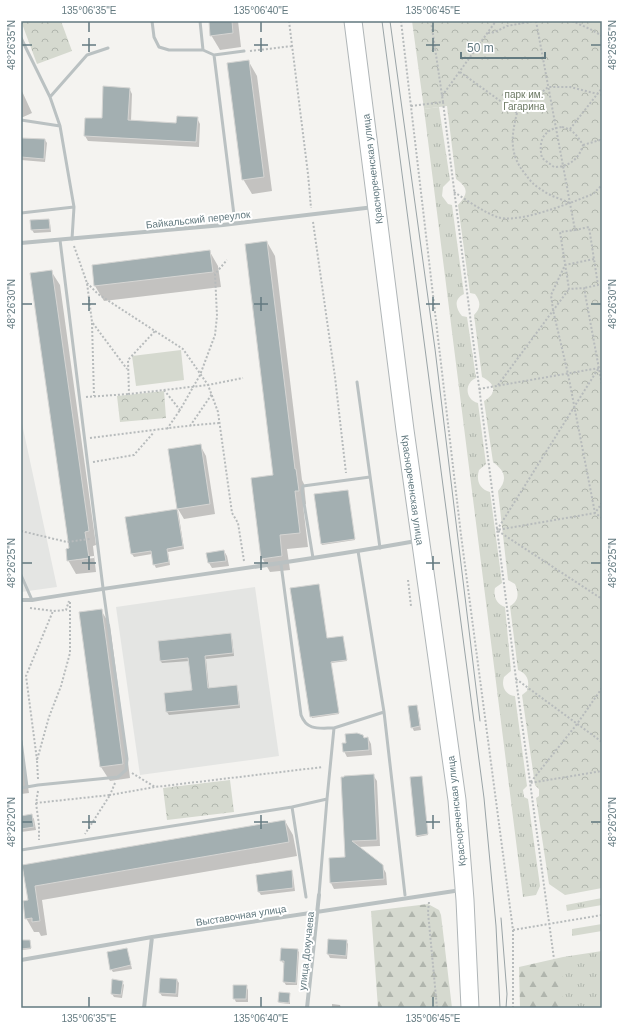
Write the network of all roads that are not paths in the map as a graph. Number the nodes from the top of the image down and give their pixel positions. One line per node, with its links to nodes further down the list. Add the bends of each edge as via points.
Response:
1 (152, 21): 6 (lane, via 154,37 159,47 169,50)
2 (200, 21): 6 (lane)
3 (354, 21): 12 (main road, Краснореченская улица)
4 (21, 38): 9 (lane)
5 (108, 48): 9 (lane, via 86,55)
6 (203, 50): 8 (lane)
7 (244, 51): 8 (lane)
8 (214, 55): 15 (lane)
9 (50, 97): 11 (lane)
10 (21, 120): 11 (lane)
11 (60, 126): 13 (lane)
12 (376, 206): 15 (street, Байкальский переулок); 21 (main road, Краснореченская улица)
13 (74, 207): 14 (lane); 16 (lane)
14 (21, 213)
15 (235, 223): 16 (street, Байкальский переулок)
16 (72, 239): 17 (street, Байкальский переулок)
17 (60, 240): 18 (street, Байкальский переулок); 27 (lane)
18 (21, 244)
19 (357, 382): 20 (lane)
20 (370, 477): 22 (lane); 24 (lane, via 304,486 302,491)
21 (421, 541): 22 (street); 38 (main road, Краснореченская улица, via 457,800)
22 (380, 548): 23 (street)
23 (358, 551): 24 (street); 30 (lane)
24 (313, 558): 25 (street)
25 (281, 564): 27 (street); 31 (lane, via 301,715 304,723 313,728)
26 (21, 575): 29 (lane)
27 (103, 588): 29 (street); 33 (lane, via 127,759 126,770 118,777)
28 (21, 600): 29 (street)
29 (32, 600)
30 (384, 712): 31 (lane); 40 (lane)
31 (334, 728): 35 (lane)
32 (21, 741): 33 (lane)
33 (27, 787): 34 (lane)
34 (21, 788)
35 (327, 799): 36 (lane); 39 (lane)
36 (292, 807): 37 (lane); 41 (lane)
37 (21, 850)
38 (464, 890): 42 (street, Выставочная улица); 47 (main road, Краснореченская улица)
39 (319, 895): 42 (street, улица Докучаева)
40 (405, 895)
41 (306, 897)
42 (318, 912): 43 (street, Выставочная улица); 46 (street, улица Докучаева)
43 (152, 937): 44 (street, Выставочная улица); 45 (street)
44 (21, 960)
45 (144, 1008)
46 (308, 1008)
47 (470, 1008)

